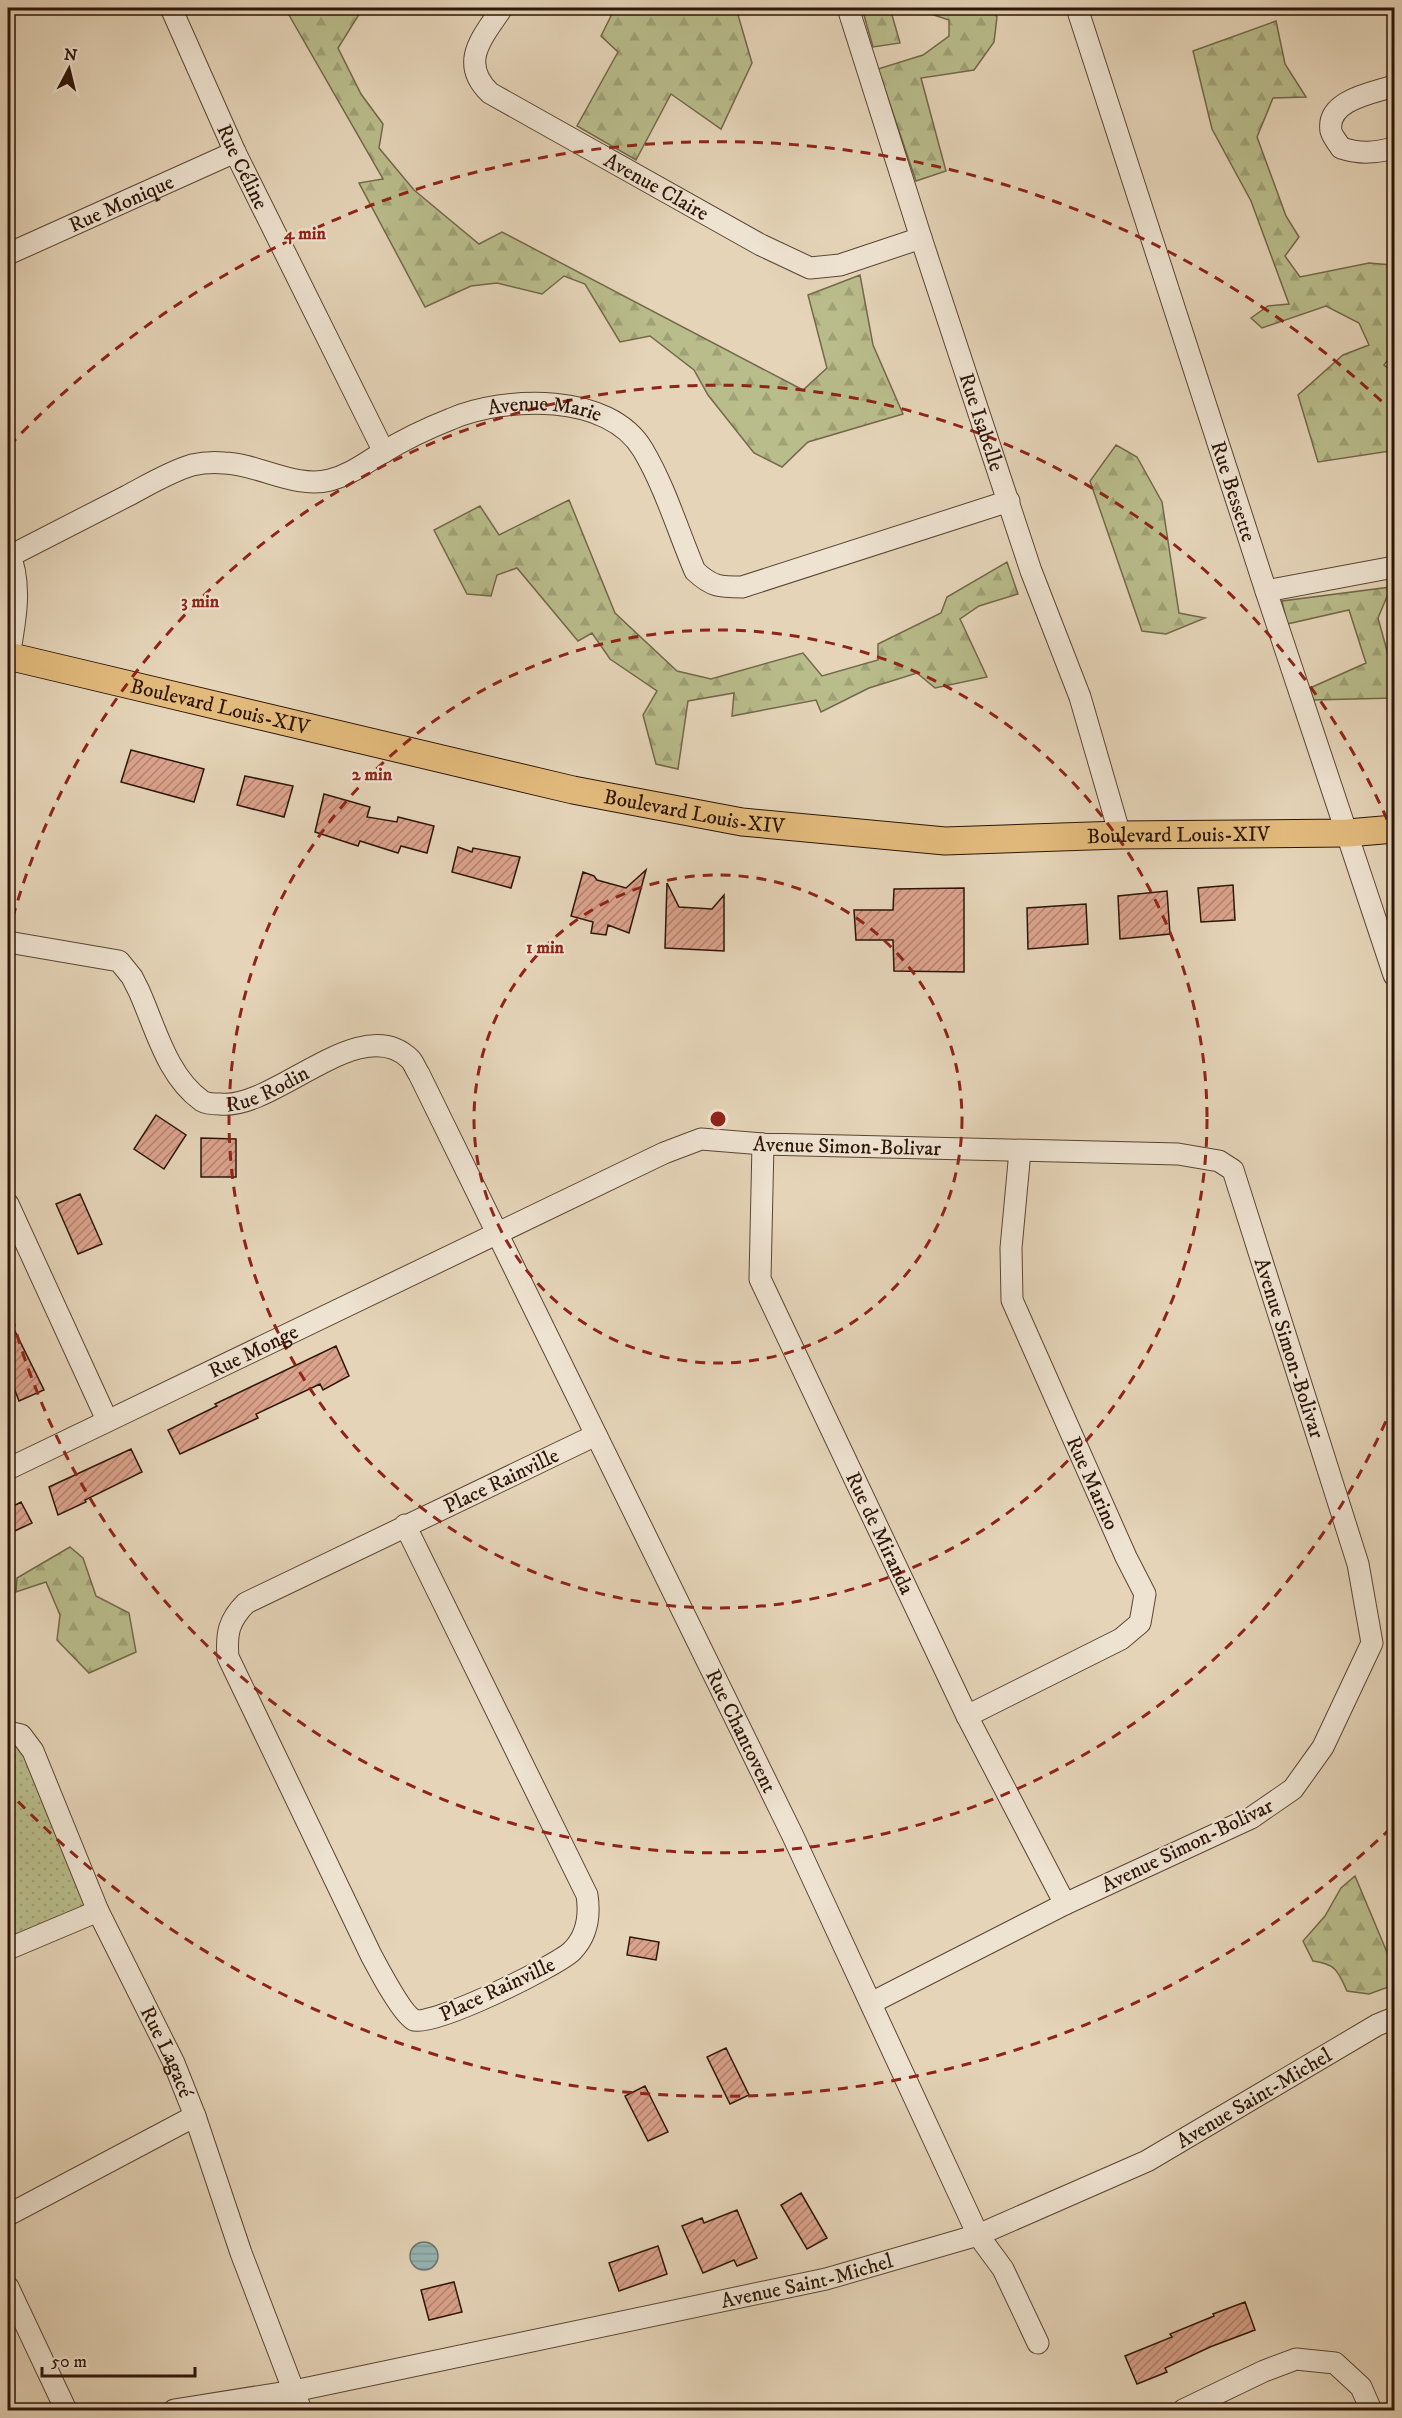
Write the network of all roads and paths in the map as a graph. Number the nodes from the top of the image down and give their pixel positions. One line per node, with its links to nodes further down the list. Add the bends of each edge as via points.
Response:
1 (171, 8): 7 (street, Rue Céline)
2 (502, 8): 8 (street, Avenue Claire, via 476,52 476,75 490,93 761,245 810,268 840,265)
3 (848, 8): 8 (street, Rue Isabelle)
4 (1077, 8): 14 (street, Rue Bessette)
5 (1395, 86): 6 (street, via 1345,103 1334,114 1331,132 1341,148 1358,153)
6 (1395, 148)
7 (235, 152): 9 (street, Rue Monique); 10 (street, Rue Céline)
8 (921, 238): 11 (street, Rue Isabelle)
9 (8, 254)
10 (384, 452): 11 (street, Avenue Marie, via 452,418 489,407 525,402 596,413 620,426 642,448 695,571 707,583 721,587 742,587); 12 (street, Avenue Marie, via 350,474 328,481 299,480 223,463 194,465)
11 (1009, 501): 18 (street, Rue Isabelle, via 1031,571 1080,697)
12 (9, 554): 15 (street, via 16,581 15,624)
13 (1395, 567): 14 (street)
14 (1266, 591): 17 (street, Rue Bessette)
15 (8, 656): 18 (main road, Boulevard Louis-XIV, via 573,790 742,822 945,841)
16 (1395, 829): 17 (main road, Boulevard Louis-XIV)
17 (1348, 833): 18 (main road, Boulevard Louis-XIV); 20 (street, Rue Bessette)
18 (1120, 835)
19 (8, 942): 24 (street, Rue Rodin, via 119,961 140,991 177,1078 204,1102 245,1102 351,1049 394,1049 410,1059 419,1074)
20 (1395, 975)
21 (763, 1144): 22 (street, Avenue Simon-Bolivar); 24 (street, Avenue Simon-Bolivar, via 701,1139); 29 (street, Rue de Miranda, via 760,1279)
22 (1020, 1151): 29 (street, Rue Marino, via 1011,1248 1011,1300 1145,1594 1140,1623 1121,1639); 31 (street, Avenue Simon-Bolivar, via 1178,1154 1219,1161 1233,1170 1358,1564 1371,1643 1323,1747 1293,1789 1251,1818)
23 (8, 1204): 25 (street)
24 (496, 1232): 25 (street, Rue Monge); 26 (street, Rue Chantovent)
25 (107, 1420): 27 (street, Rue Monge)
26 (596, 1435): 28 (street, Place Rainville); 34 (street, Rue Chantovent)
27 (8, 1469)
28 (405, 1526): 28 (street, Place Rainville, via 246,1603 234,1615 226,1639 228,1657 371,1954 412,2019 420,2022 446,2016 549,1967 572,1951 585,1932 588,1908 586,1895)
29 (967, 1716): 31 (street, Rue de Miranda)
30 (8, 1732): 32 (street, Rue Lagacé, via 21,1735 33,1752)
31 (1065, 1904): 34 (street, Avenue Simon-Bolivar)
32 (98, 1911): 33 (street); 36 (street, Rue Lagacé, via 174,2063)
33 (8, 1949)
34 (871, 2003): 38 (street, Rue Chantovent)
35 (1395, 2018): 38 (street, Avenue Saint-Michel, via 1147,2161)
36 (195, 2116): 37 (street); 41 (street, Rue Lagacé, via 241,2253)
37 (8, 2215)
38 (978, 2235): 40 (street, Rue Chantovent, via 1003,2269); 41 (street, Avenue Saint-Michel, via 826,2279)
39 (8, 2287): 42 (street)
40 (1038, 2343)
41 (298, 2401): 43 (street, Avenue Saint-Michel)
42 (66, 2410)
43 (174, 2410)
44 (1183, 2410): 45 (street, via 1296,2359 1335,2363 1361,2388)
45 (1371, 2410)

